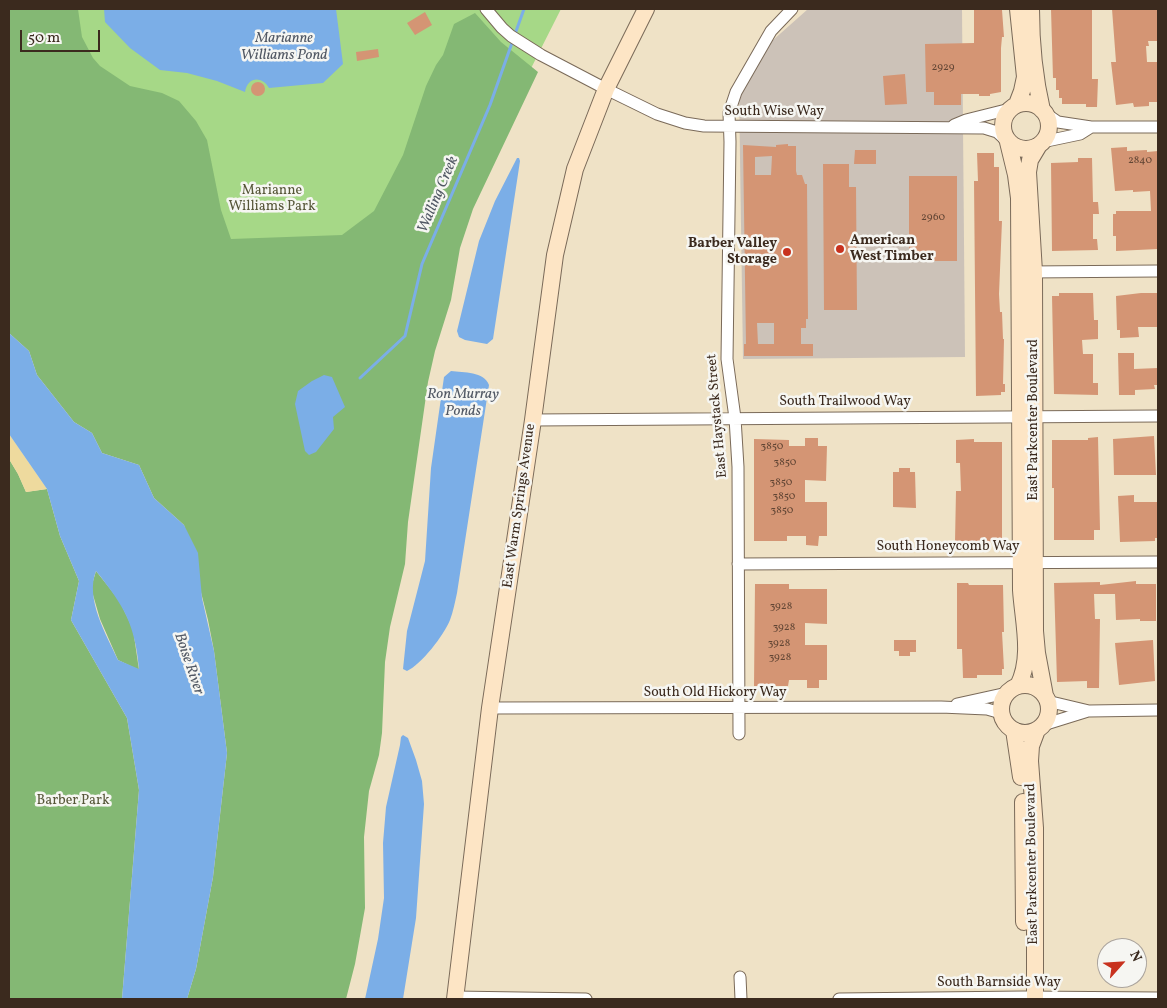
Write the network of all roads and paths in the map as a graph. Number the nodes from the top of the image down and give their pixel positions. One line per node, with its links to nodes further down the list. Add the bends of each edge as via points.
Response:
1 (486, 9): 6 (street, South Wise Way, via 511,36)
2 (644, 9): 6 (street, East Warm Springs Avenue)
3 (792, 9): 9 (street, East Haystack Street, via 762,44 736,92 728,113)
4 (1018, 9): 7 (street, via 1025,77)
5 (1031, 9): 8 (street, via 1032,54)
6 (606, 90): 9 (street, South Wise Way, via 676,120 704,126); 20 (street, East Warm Springs Avenue, via 575,169 555,255)
7 (1013, 107): 8 (street, via 1029,103); 10 (street, South Wise Way); 13 (street, via 1002,125)
8 (1044, 111): 11 (street, via 1058,122); 14 (street, via 1049,127)
9 (729, 126): 10 (street, South Wise Way); 19 (street, East Haystack Street, via 727,359)
10 (950, 127): 13 (street, South Wise Way, via 984,128 997,132)
11 (1091, 127): 12 (street); 14 (street, via 1080,134)
12 (1158, 127)
13 (1008, 142): 14 (street, via 1022,149); 16 (street, East Parkcenter Boulevard, via 1018,188)
14 (1041, 144): 16 (street, East Parkcenter Boulevard, via 1030,160 1028,172)
15 (1158, 271): 16 (street)
16 (1027, 272): 18 (street, East Parkcenter Boulevard)
17 (1158, 416): 18 (street, South Trailwood Way)
18 (1027, 417): 19 (street, South Trailwood Way); 21 (street, East Parkcenter Boulevard)
19 (735, 418): 20 (street, South Trailwood Way); 23 (street, East Haystack Street)
20 (533, 420): 27 (street, East Warm Springs Avenue)
21 (1028, 562): 22 (street, South Honeycomb Way); 23 (street, South Honeycomb Way); 24 (street, East Parkcenter Boulevard, via 1022,590 1026,664 1024,675); 25 (street, East Parkcenter Boulevard, via 1037,654)
22 (1158, 562)
23 (738, 564): 28 (street, East Haystack Street)
24 (1013, 690): 25 (street, via 1031,686); 26 (street, South Old Hickory Way); 31 (street, via 1001,706)
25 (1046, 698): 30 (street); 32 (street, via 1048,714)
26 (941, 707): 28 (street, South Old Hickory Way); 31 (street, South Old Hickory Way, via 987,709)
27 (490, 708): 28 (street, South Old Hickory Way); 36 (street, East Warm Springs Avenue)
28 (738, 709): 34 (street, East Haystack Street)
29 (1158, 710): 30 (street)
30 (1089, 711): 32 (street)
31 (1001, 714): 33 (street)
32 (1040, 728): 33 (street, via 1029,733); 37 (street, East Parkcenter Boulevard, via 1031,746 1030,761 1035,839)
33 (1014, 730): 37 (street, East Parkcenter Boulevard, via 1023,798)
34 (739, 734)
35 (740, 977): 40 (street)
36 (455, 998): 39 (street)
37 (1030, 998): 38 (street, South Barnside Way); 41 (street, South Barnside Way)
38 (1158, 998)
39 (586, 999)
40 (740, 999)
41 (839, 999)

